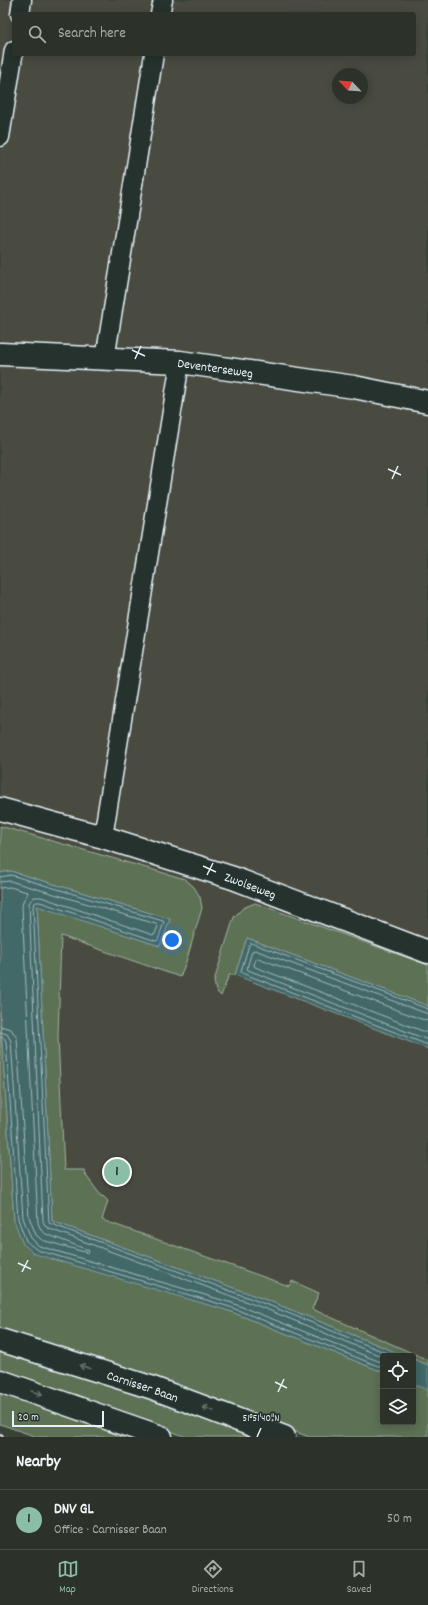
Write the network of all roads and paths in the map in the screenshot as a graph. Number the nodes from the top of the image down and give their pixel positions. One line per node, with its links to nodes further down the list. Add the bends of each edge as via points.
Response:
1 (22, 0): 3 (lane)
2 (162, 0): 4 (lane)
3 (20, 12)
4 (160, 12)
5 (13, 56): 7 (lane)
6 (154, 56): 9 (lane)
7 (0, 137)
8 (0, 354): 9 (street, Deventerseweg)
9 (105, 359): 10 (street, Deventerseweg)
10 (180, 362): 11 (street, Deventerseweg, via 354,387); 13 (lane)
11 (428, 402)
12 (0, 809): 13 (street, Zwolseweg)
13 (103, 837): 14 (street, Zwolseweg, via 233,878)
14 (428, 952)
15 (0, 1340): 20 (street, Carnisser Baan, one-way to 15, via 150,1387)
16 (0, 1381): 19 (street, one-way to 19)
17 (0, 1435): 18 (path)
18 (7, 1437)
19 (161, 1437)
20 (284, 1437)

